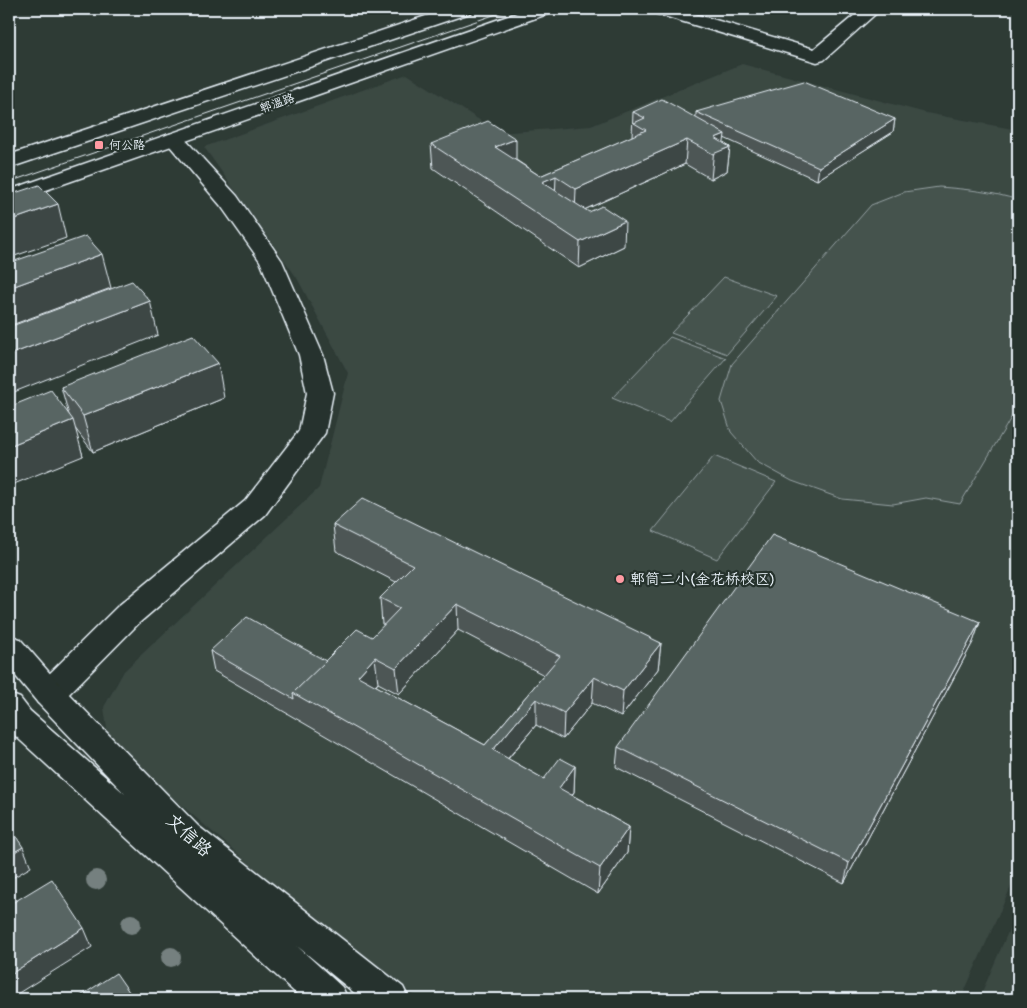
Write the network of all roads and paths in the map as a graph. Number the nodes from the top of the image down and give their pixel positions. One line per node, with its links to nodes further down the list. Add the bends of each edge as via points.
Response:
1 (464, 9): 6 (main road)
2 (544, 9): 5 (main road, 郫温路)
3 (660, 9): 4 (main road, via 817,56)
4 (872, 9)
5 (174, 139): 7 (main road, 郫温路); 9 (main road, via 229,201 271,261 311,355 320,393 312,433 255,508 128,615)
6 (9, 162)
7 (9, 197)
8 (9, 647): 9 (main road, 文信路)
9 (49, 694): 12 (main road, 文信路, via 186,836)
10 (9, 707): 11 (main road, via 26,726)
11 (329, 999)
12 (390, 999)

